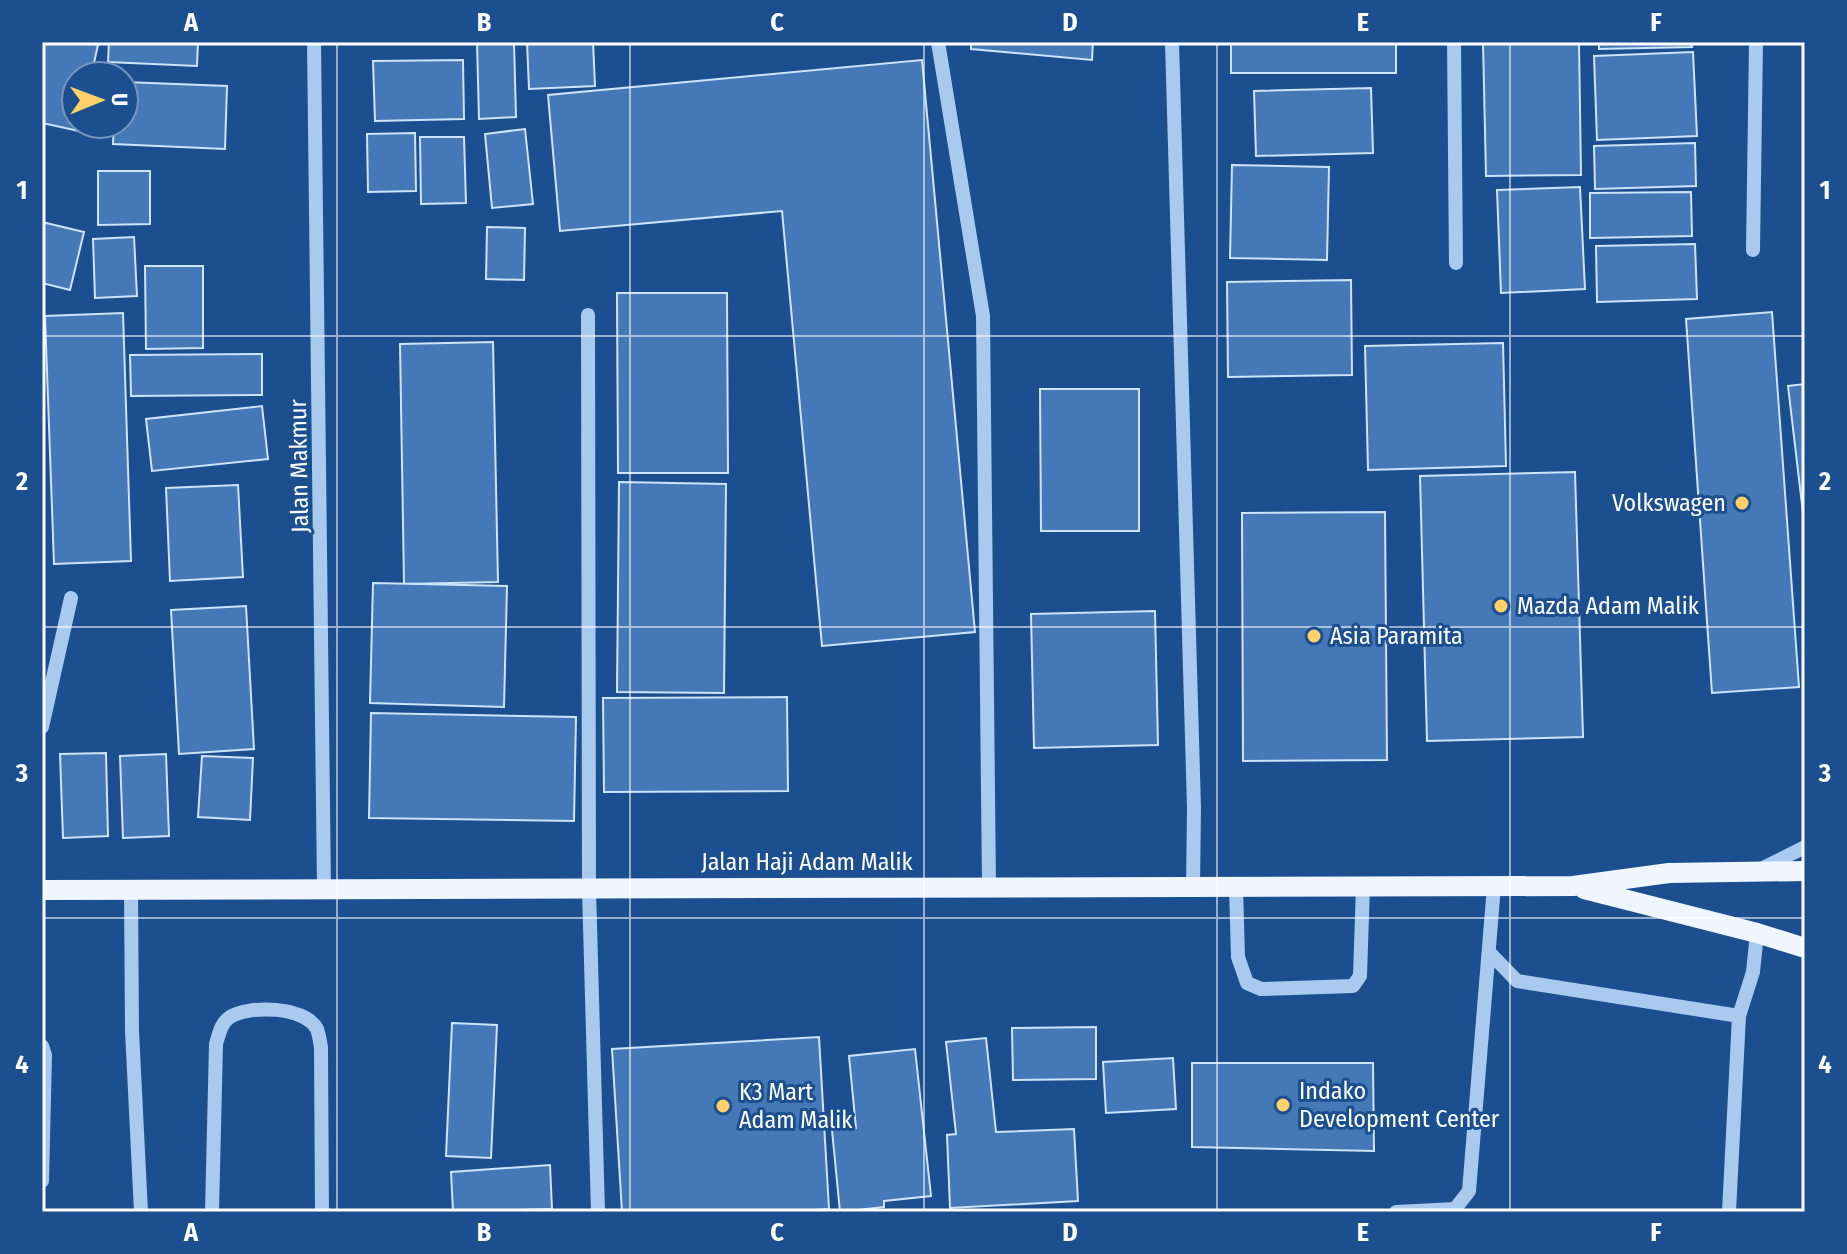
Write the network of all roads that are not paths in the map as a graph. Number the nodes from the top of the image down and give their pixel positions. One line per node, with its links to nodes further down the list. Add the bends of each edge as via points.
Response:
1 (314, 42): 21 (street, Jalan Makmur)
2 (938, 42): 17 (street, via 983,316)
3 (1172, 42): 18 (street)
4 (1454, 42): 7 (street)
5 (1756, 42): 6 (street)
6 (1753, 250)
7 (1456, 263)
8 (588, 315): 22 (street)
9 (71, 598): 10 (street)
10 (42, 727)
11 (1805, 847): 12 (street)
12 (1757, 870): 13 (main road, Jalan Haji Adam Malik); 16 (main road, Jalan Haji Adam Malik, via 1669,873)
13 (1805, 871)
14 (1363, 886): 15 (main road, Jalan Haji Adam Malik); 19 (main road, Jalan Haji Adam Malik); 19 (street, via 1357,984 1261,989 1247,983 1238,957)
15 (1494, 886): 16 (main road, Jalan Haji Adam Malik); 26 (street)
16 (1573, 886): 24 (main road, Jalan Haji Adam Malik)
17 (989, 887): 18 (main road, Jalan Haji Adam Malik); 22 (main road, Jalan Haji Adam Malik)
18 (1193, 887): 19 (main road, Jalan Haji Adam Malik)
19 (1236, 887)
20 (131, 889): 21 (main road, Jalan Haji Adam Malik); 23 (main road, Jalan Haji Adam Malik); 30 (street)
21 (324, 889): 22 (main road, Jalan Haji Adam Malik)
22 (589, 889): 33 (street)
23 (42, 890)
24 (1757, 933): 25 (main road, Jalan Haji Adam Malik); 27 (street, via 1753,972)
25 (1805, 948)
26 (1489, 952): 27 (street, via 1517,981); 34 (street, via 1469,1191 1455,1209)
27 (1739, 1016): 35 (street)
28 (42, 1046): 29 (street)
29 (42, 1181)
30 (141, 1212)
31 (212, 1212): 32 (street, via 220,1029 227,1018 241,1012 270,1009 307,1018 321,1047)
32 (322, 1212)
33 (598, 1212)
34 (1396, 1212)
35 (1729, 1212)

